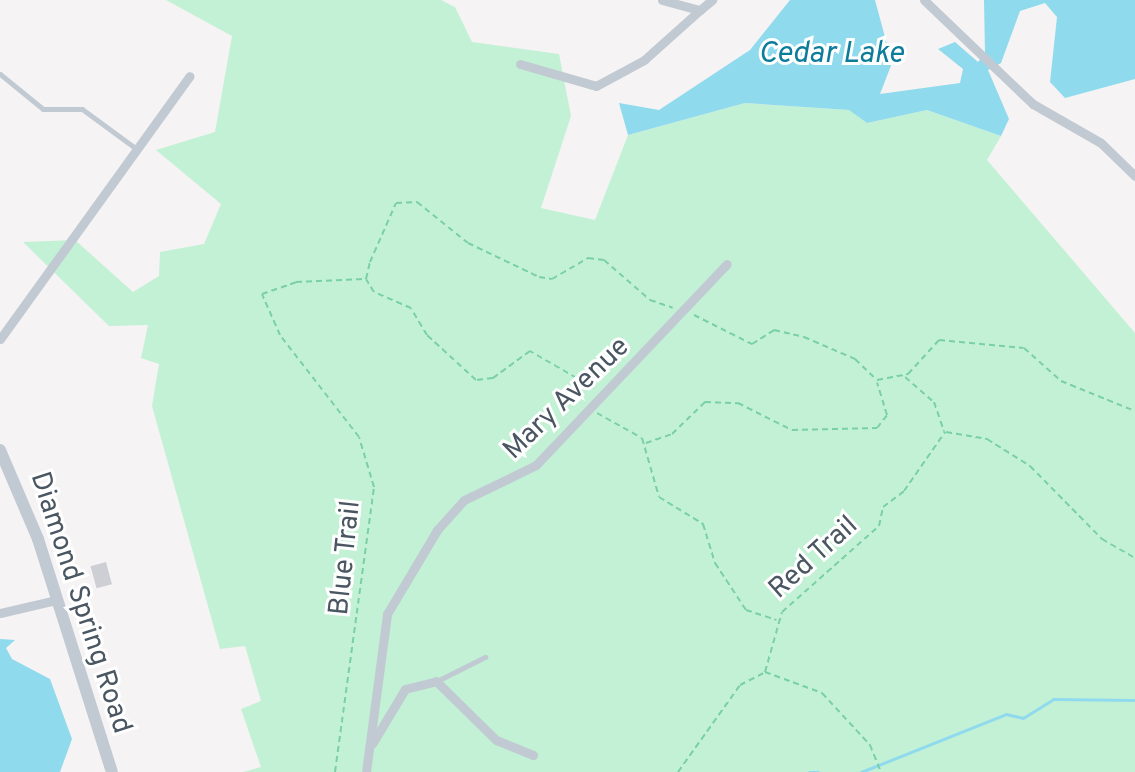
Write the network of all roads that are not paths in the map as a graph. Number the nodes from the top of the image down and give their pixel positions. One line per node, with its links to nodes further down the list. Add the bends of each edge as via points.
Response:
1 (662, 0): 4 (street)
2 (712, 0): 4 (street)
3 (924, 0): 9 (street, via 977,55)
4 (700, 10): 5 (street, via 644,60 596,86)
5 (520, 64)
6 (0, 74): 8 (lane, via 43,109 82,109)
7 (190, 76): 8 (street)
8 (135, 148): 11 (street)
9 (1135, 176)
10 (727, 264): 17 (street, Mary Avenue, via 597,407 520,478 464,500 408,572 378,651)
11 (0, 339)
12 (0, 450): 13 (street, Diamond Spring Road)
13 (56, 600): 14 (street); 19 (street, Diamond Spring Road)
14 (0, 613)
15 (485, 657): 16 (lane)
16 (436, 681): 17 (street, via 405,689); 18 (street, via 496,740)
17 (372, 744): 20 (street, Mary Avenue)
18 (533, 755)
19 (112, 772)
20 (366, 772)

